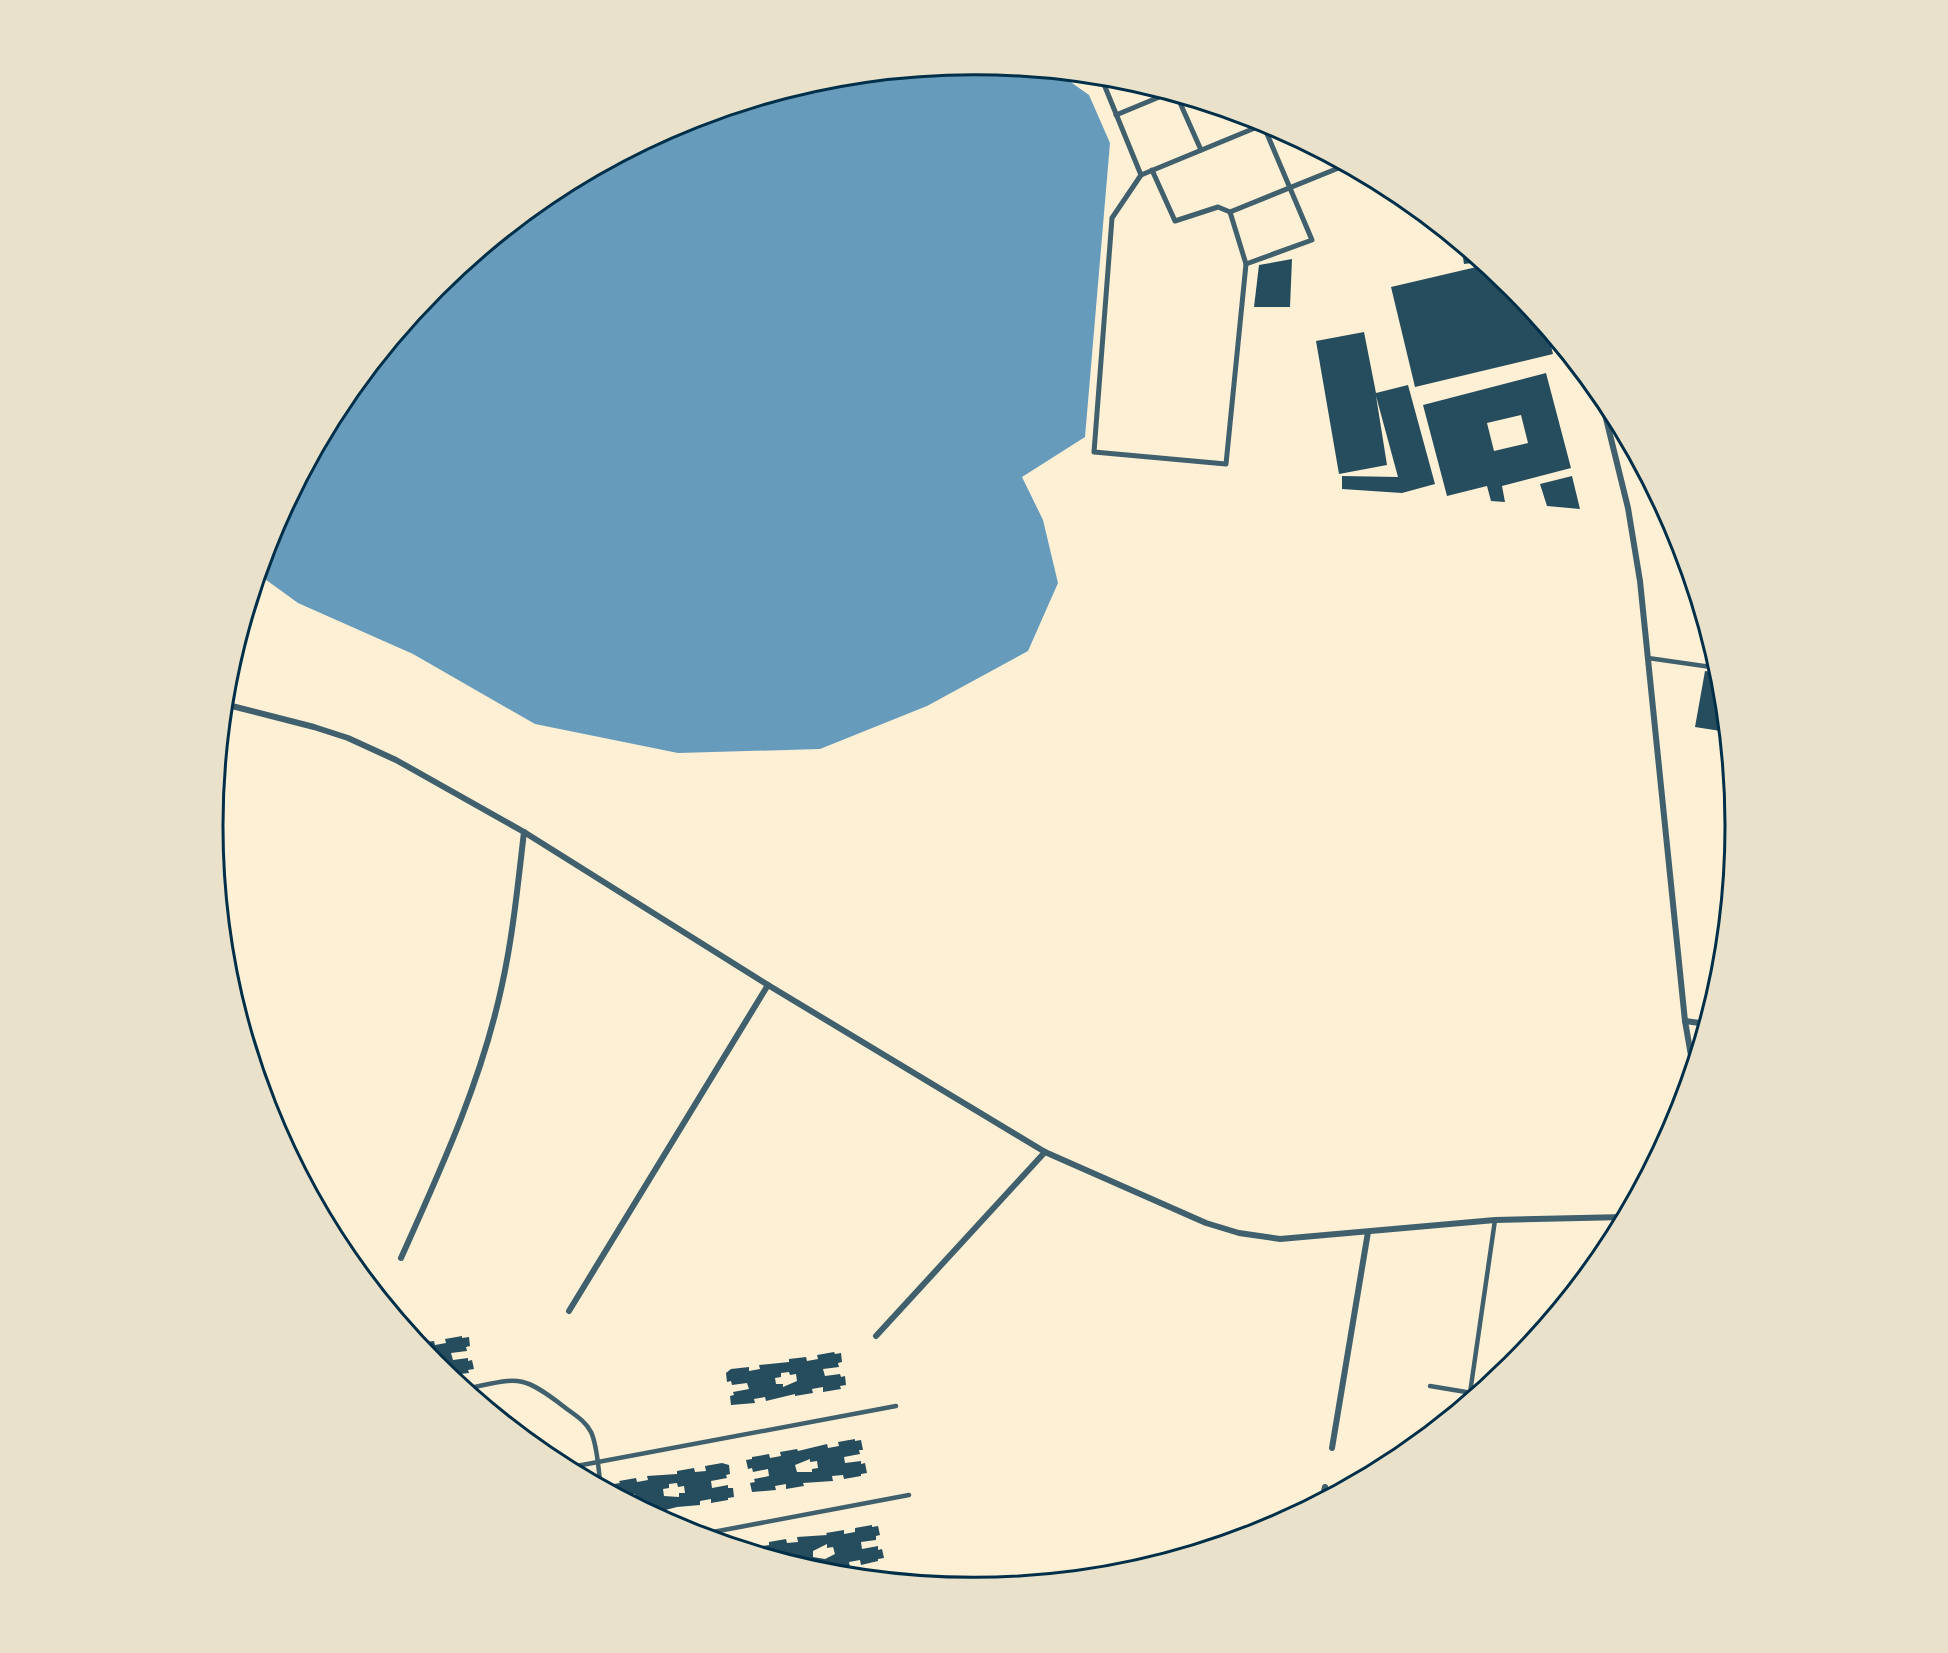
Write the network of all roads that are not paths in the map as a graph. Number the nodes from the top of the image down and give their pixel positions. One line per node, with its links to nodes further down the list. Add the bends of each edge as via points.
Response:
1 (1105, 86): 4 (street)
2 (1157, 98): 4 (street)
3 (1181, 105): 7 (street)
4 (1116, 115): 10 (street)
5 (1252, 128): 7 (street)
6 (1269, 135): 11 (street)
7 (1201, 150): 9 (street)
8 (1336, 169): 11 (street)
9 (1152, 170): 10 (street); 12 (street, via 1175,221 1218,207)
10 (1141, 175): 13 (street, via 1112,218 1094,452 1226,464)
11 (1290, 188): 12 (street); 13 (street, via 1312,240)
12 (1230, 212): 13 (street)
13 (1246, 264)
14 (1607, 422): 15 (street, via 1628,508)
15 (1648, 658): 16 (lane); 20 (street)
16 (1708, 667)
17 (233, 706): 18 (street, via 348,738 396,760)
18 (524, 832): 19 (street); 27 (street, via 510,940 488,1042 448,1153)
19 (768, 985): 23 (street); 28 (street)
20 (1685, 1021): 21 (street); 22 (street)
21 (1699, 1023)
22 (1691, 1053)
23 (1045, 1152): 26 (street, via 1169,1208 1239,1233 1280,1239); 29 (street)
24 (1616, 1217): 25 (street)
25 (1496, 1220): 26 (street); 32 (lane)
26 (1368, 1232): 35 (street)
27 (401, 1257)
28 (569, 1311)
29 (876, 1336)
30 (1430, 1386): 33 (lane)
31 (474, 1387): 36 (lane, via 511,1380 537,1386 586,1424 592,1434)
32 (1470, 1391)
33 (1468, 1393)
34 (896, 1406): 36 (lane)
35 (1332, 1448)
36 (597, 1463): 37 (lane); 38 (lane)
37 (580, 1466)
38 (599, 1478)
39 (1324, 1487): 40 (street)
40 (1323, 1491)
41 (909, 1495): 42 (lane)
42 (715, 1532)

